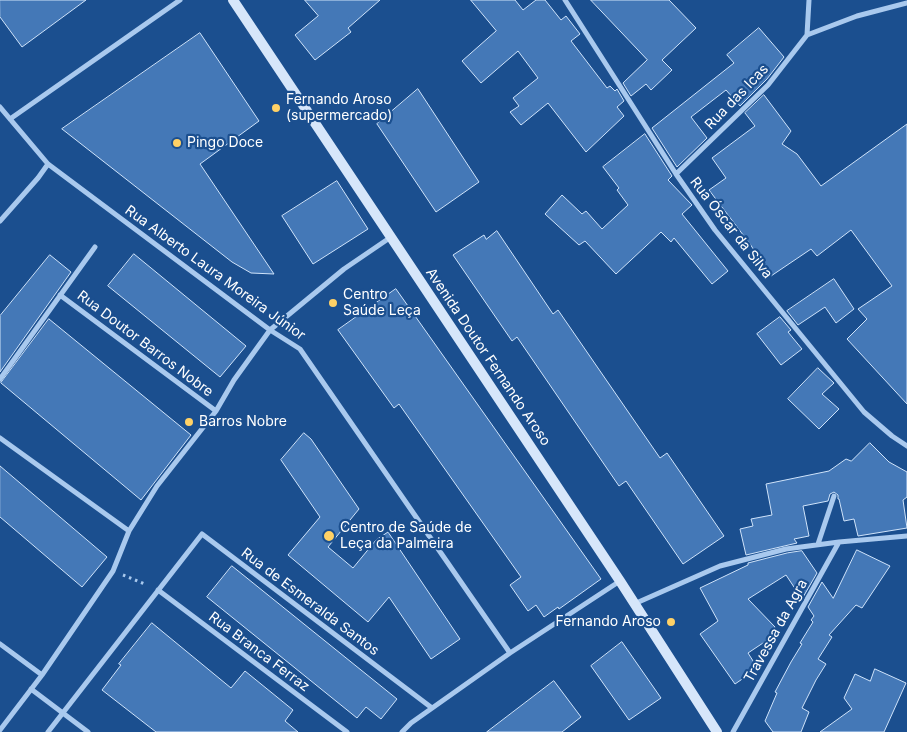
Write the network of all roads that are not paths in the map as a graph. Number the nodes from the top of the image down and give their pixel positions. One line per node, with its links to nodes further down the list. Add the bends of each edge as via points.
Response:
1 (180, 0): 8 (street)
2 (232, 0): 12 (main road, Avenida Doutor Fernando Aroso)
3 (566, 0): 10 (street, Rua Óscar da Silva)
4 (809, 0): 6 (street)
5 (907, 3): 6 (street, via 857,16)
6 (806, 35): 10 (street, Rua das Icas, via 768,85)
7 (0, 107): 8 (street, Rua Alberto Laura Moreira Júnior)
8 (10, 119): 9 (street, Rua Alberto Laura Moreira Júnior)
9 (48, 164): 11 (street); 15 (street, Rua Alberto Laura Moreira Júnior)
10 (676, 174): 19 (street, Rua Óscar da Silva, via 715,230 864,412)
11 (0, 221)
12 (391, 236): 15 (street, via 344,269); 25 (main road, Avenida Doutor Fernando Aroso)
13 (95, 247): 14 (street)
14 (60, 295): 16 (street); 17 (street, Rua Doutor Barros Nobre)
15 (270, 330): 17 (street); 29 (street, Rua Alberto Laura Moreira Júnior, via 300,349)
16 (0, 379)
17 (216, 411): 21 (street, via 157,486)
18 (0, 438): 21 (street)
19 (907, 446)
20 (834, 496): 24 (street)
21 (129, 532): 30 (street, via 113,571)
22 (907, 536): 23 (street)
23 (839, 542): 24 (street); 40 (street, Travessa da Agra)
24 (818, 544): 27 (street, via 720,566)
25 (620, 581): 27 (main road, Avenida Doutor Fernando Aroso); 29 (street)
26 (158, 590): 32 (street, Rua de Esmeralda Santos, via 202,534); 33 (street); 37 (street, Rua Branca Ferraz)
27 (634, 604): 39 (main road, Avenida Doutor Fernando Aroso)
28 (0, 644): 30 (street)
29 (510, 654): 32 (street)
30 (42, 675): 31 (street)
31 (31, 688): 33 (street); 34 (street)
32 (432, 708): 38 (street)
33 (63, 712): 35 (street); 36 (street)
34 (0, 730)
35 (48, 732)
36 (88, 732)
37 (347, 732)
38 (402, 732)
39 (717, 732)
40 (733, 732)

